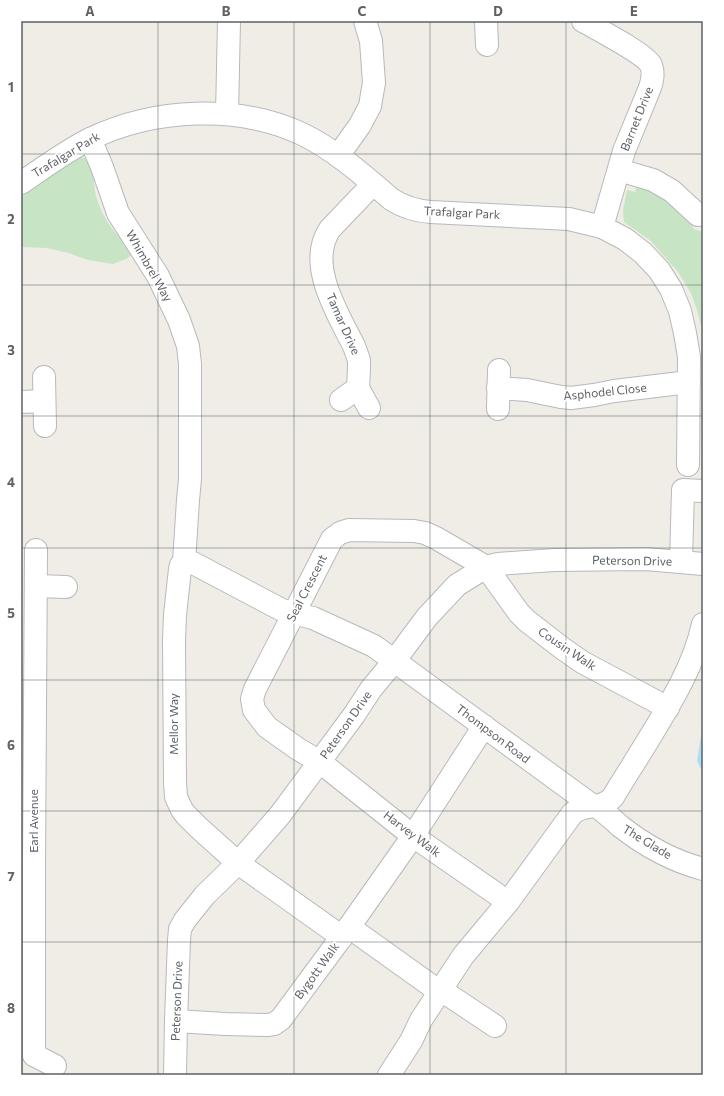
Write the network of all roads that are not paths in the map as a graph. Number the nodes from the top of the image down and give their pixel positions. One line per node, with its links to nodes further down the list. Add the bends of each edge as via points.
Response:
1 (229, 21): 6 (street)
2 (365, 21): 8 (street, via 371,41 374,83 370,106)
3 (486, 21): 5 (street)
4 (583, 21): 9 (street, Barnet Drive, via 634,50 651,65 652,82)
5 (487, 45)
6 (226, 114): 7 (street, Trafalgar Park, via 166,116 127,124); 8 (street, Trafalgar Park, via 246,116 286,127)
7 (90, 139): 10 (street, Trafalgar Park); 24 (street, Whimbrel Way, via 118,213 158,276 188,346 190,479)
8 (338, 156): 11 (street, Trafalgar Park)
9 (619, 170): 12 (street, via 653,180 672,191); 13 (street, Barnet Drive)
10 (21, 183)
11 (373, 184): 13 (street, Trafalgar Park, via 397,203 417,211 569,219); 20 (street, Tamar Drive, via 330,229 325,236 322,250 327,290 357,353 359,368 349,394)
12 (698, 215)
13 (602, 227): 14 (street, Trafalgar Park, via 625,239 659,270 671,289)
14 (696, 358): 16 (street, Trafalgar Park)
15 (44, 377): 18 (street)
16 (689, 382): 17 (street, Asphodel Close, via 571,398 527,390); 22 (street, Trafalgar Park)
17 (498, 389)
18 (44, 401): 19 (street); 21 (street)
19 (21, 402)
20 (369, 408)
21 (45, 426)
22 (688, 464)
23 (703, 491): 27 (street, Peterson Drive, via 683,490)
24 (187, 516): 26 (street, Mellor Way)
25 (36, 550): 30 (street, Earl Avenue)
26 (184, 562): 32 (street, via 189,562 282,610); 40 (street, Mellor Way, via 180,569 174,640 175,790 178,804 186,815)
27 (682, 562): 28 (street, Peterson Drive); 29 (street, Peterson Drive, via 554,560)
28 (703, 564)
29 (486, 567): 32 (street, Seal Crescent, via 431,535 419,531 349,530 332,539); 34 (street, Peterson Drive, via 446,595); 35 (street, Cousin Walk, via 519,613 544,635 582,662)
30 (36, 586): 31 (street); 41 (street, Earl Avenue)
31 (66, 587)
32 (295, 613): 34 (street, via 353,636); 37 (street, Seal Crescent, via 255,689 252,700 254,710 267,727)
33 (703, 624): 35 (street, via 690,666)
34 (394, 660): 36 (street, Thompson Road); 37 (street, Peterson Drive)
35 (668, 708): 38 (street, via 613,797 606,803)
36 (484, 726): 38 (street, Thompson Road); 39 (street, Bygott Walk)
37 (320, 762): 39 (street, Harvey Walk); 40 (street, Peterson Drive, via 280,816)
38 (595, 806): 42 (street, The Glade, via 648,845 684,863); 43 (street, via 578,809 572,814)
39 (413, 836): 43 (street, Harvey Walk); 44 (street, Bygott Walk)
40 (238, 863): 44 (street, Mellor Way); 46 (street, Peterson Drive, via 205,895 180,929)
41 (27, 865): 48 (street, Earl Avenue)
42 (703, 869)
43 (508, 902): 45 (street, via 463,956)
44 (345, 932): 45 (street, Mellor Way); 46 (street, Bygott Walk, via 285,1014 274,1024)
45 (440, 991): 47 (street); 51 (street)
46 (176, 1021): 50 (street, Peterson Drive)
47 (495, 1026)
48 (28, 1059): 49 (street, Earl Avenue)
49 (55, 1066)
50 (175, 1075)
51 (389, 1075)

